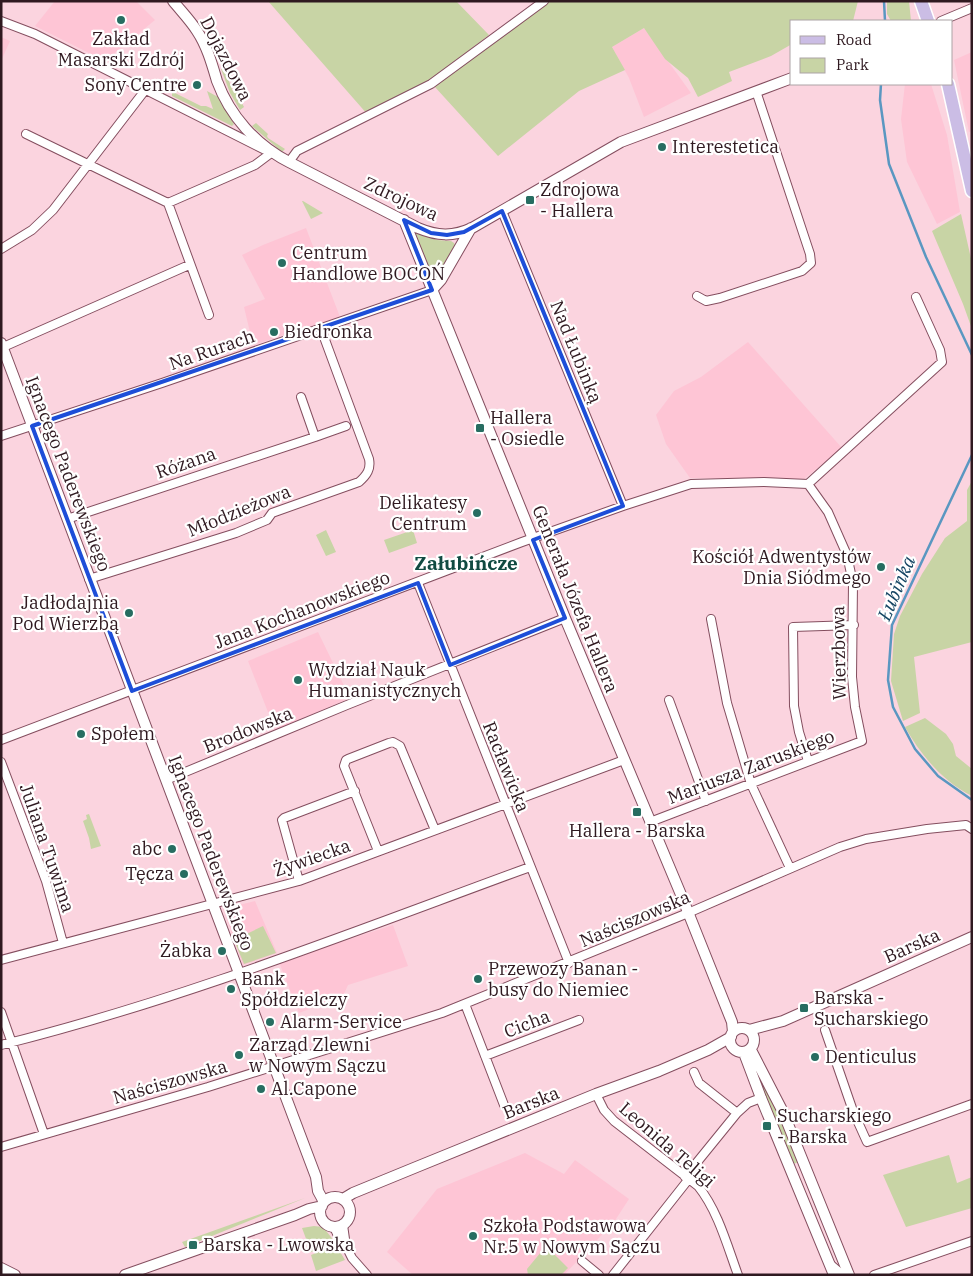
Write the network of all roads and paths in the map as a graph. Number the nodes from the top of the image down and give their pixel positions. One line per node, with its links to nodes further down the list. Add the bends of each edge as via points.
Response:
1 (172, 1): 13 (street, Dojazdowa, via 198,31 224,95 237,117 255,140)
2 (544, 1): 14 (street, via 431,84 297,151)
3 (921, 1): 5 (main road)
4 (972, 8): 6 (street)
5 (928, 20)
6 (943, 20)
7 (1, 21): 10 (street, Zdrojowa, via 35,34)
8 (790, 79): 11 (street, Zdrojowa)
9 (948, 85): 16 (main road)
10 (146, 89): 13 (street, Zdrojowa); 15 (street)
11 (756, 91): 18 (street, Zdrojowa, via 620,142); 24 (street, via 810,254 810,263 802,271 720,298 706,301)
12 (26, 134): 15 (street)
13 (271, 153): 14 (street, Zdrojowa); 17 (street, via 255,165)
14 (289, 162): 19 (street, Zdrojowa)
15 (89, 164): 17 (street); 21 (street, via 53,210 32,230)
16 (972, 192)
17 (168, 204): 22 (street)
18 (502, 211): 20 (street, Zdrojowa); 35 (street, Nad Łubinką)
19 (404, 220): 20 (street, Zdrojowa, via 440,235); 23 (street, Generała Józefa Hallera)
20 (472, 228): 23 (street)
21 (1, 250)
22 (189, 264): 26 (street); 28 (street)
23 (432, 290): 27 (street, Na Rurach); 37 (street, Generała Józefa Hallera)
24 (697, 296)
25 (916, 297): 34 (street, via 940,350 942,362)
26 (209, 315)
27 (320, 329): 30 (street, Na Rurach); 38 (street, Młodzieżowa, via 369,459 367,474 359,482 272,513 267,520 236,533)
28 (2, 346): 30 (street, Ignacego Paderewskiego)
29 (301, 397): 33 (street)
30 (32, 426): 32 (street, Na Rurach); 36 (street, Ignacego Paderewskiego)
31 (346, 426): 33 (street, Różana)
32 (1, 436)
33 (315, 437): 36 (street, Różana)
34 (808, 484): 35 (street, Jana Kochanowskiego, via 691,484); 42 (street, Wierzbowa, via 828,512 847,555 853,583)
35 (623, 506): 37 (street, Jana Kochanowskiego)
36 (67, 519): 38 (street, Ignacego Paderewskiego)
37 (532, 539): 39 (street, Jana Kochanowskiego); 40 (street, Generała Józefa Hallera)
38 (89, 578): 44 (street, Ignacego Paderewskiego)
39 (418, 583): 43 (street, Racławicka); 44 (street, Jana Kochanowskiego)
40 (565, 618): 43 (street, Brodowska); 48 (street, Generała Józefa Hallera)
41 (711, 620): 52 (street, via 728,703)
42 (854, 624): 47 (street, Wierzbowa, via 852,676); 49 (street, via 793,627 794,706)
43 (450, 665): 51 (street, Brodowska); 55 (street, Racławicka)
44 (132, 691): 46 (street, Jana Kochanowskiego); 51 (street, Ignacego Paderewskiego)
45 (669, 700): 54 (street)
46 (1, 740)
47 (862, 741): 49 (street, Mariusza Zaruskiego)
48 (624, 760): 55 (street, Żywiecka); 56 (street, Generała Józefa Hallera)
49 (808, 761): 52 (street, Mariusza Zaruskiego)
50 (1, 762): 66 (street, Juliana Tuwima, via 46,881)
51 (166, 780): 63 (street, Ignacego Paderewskiego)
52 (750, 784): 54 (street, Mariusza Zaruskiego); 61 (street)
53 (354, 791): 58 (street, via 344,766 346,760 388,743 398,744); 59 (street); 62 (street, via 282,820)
54 (706, 801): 56 (street, Mariusza Zaruskiego)
55 (505, 804): 58 (street, Żywiecka); 60 (street, Racławicka)
56 (650, 822): 64 (street, Generała Józefa Hallera)
57 (969, 827): 61 (street, Naściszowska, via 927,829 866,839)
58 (434, 830): 59 (street, Żywiecka)
59 (378, 851): 62 (street, Żywiecka)
60 (530, 867): 68 (street, Racławicka); 69 (street)
61 (790, 868): 64 (street, Naściszowska)
62 (299, 881): 63 (street, Żywiecka)
63 (213, 904): 66 (street, Żywiecka); 69 (street, Ignacego Paderewskiego)
64 (688, 913): 68 (street, Naściszowska); 75 (street, Generała Józefa Hallera)
65 (972, 937): 73 (street, Barska)
66 (63, 943): 67 (street, Żywiecka)
67 (1, 960)
68 (568, 963): 70 (street, Naściszowska)
69 (240, 974): 76 (street); 80 (street, Ignacego Paderewskiego)
70 (465, 1004): 79 (street); 80 (street, Naściszowska)
71 (1, 1012): 76 (street)
72 (580, 1020): 79 (street, Cicha)
73 (783, 1021): 75 (street, Barska); 78 (street, Barska)
74 (825, 1030): 84 (street, via 867,1142)
75 (738, 1035): 78 (street, Generała Józefa Hallera, via 752,1033); 78 (street, via 737,1051); 82 (street, Barska, via 659,1071)
76 (11, 1043): 77 (street); 87 (street)
77 (1, 1045)
78 (750, 1047): 83 (street); 109 (street, via 783,1112)
79 (485, 1056): 85 (street)
80 (274, 1067): 87 (street, Naściszowska); 89 (street, Ignacego Paderewskiego)
81 (694, 1072): 86 (street, via 699,1083)
82 (596, 1094): 90 (street, Leonida Teligi, via 614,1122); 91 (street, Barska)
83 (761, 1098): 86 (street, via 748,1103); 98 (street)
84 (972, 1104)
85 (504, 1105)
86 (737, 1113): 90 (street)
87 (44, 1134): 88 (street, Naściszowska)
88 (1, 1147)
89 (316, 1177): 92 (street, Ignacego Paderewskiego); 94 (street, Ignacego Paderewskiego)
90 (687, 1179): 105 (street); 106 (street, Leonida Teligi, via 698,1186 709,1202)
91 (366, 1188): 92 (street, Barska); 93 (street, Barska)
92 (339, 1198): 93 (street); 94 (street)
93 (350, 1208): 95 (street, via 349,1217)
94 (322, 1209): 95 (street, via 326,1223); 102 (street, via 309,1209)
95 (338, 1226): 103 (street, via 339,1238)
96 (972, 1241): 110 (street)
97 (582, 1261): 104 (street)
98 (829, 1262): 107 (street); 108 (street)
99 (1, 1270): 100 (street); 101 (street)
100 (4, 1275)
101 (15, 1275)
102 (125, 1275)
103 (367, 1275)
104 (599, 1275)
105 (613, 1275)
106 (738, 1275)
107 (834, 1275)
108 (843, 1275)
109 (849, 1275)
110 (874, 1275)

